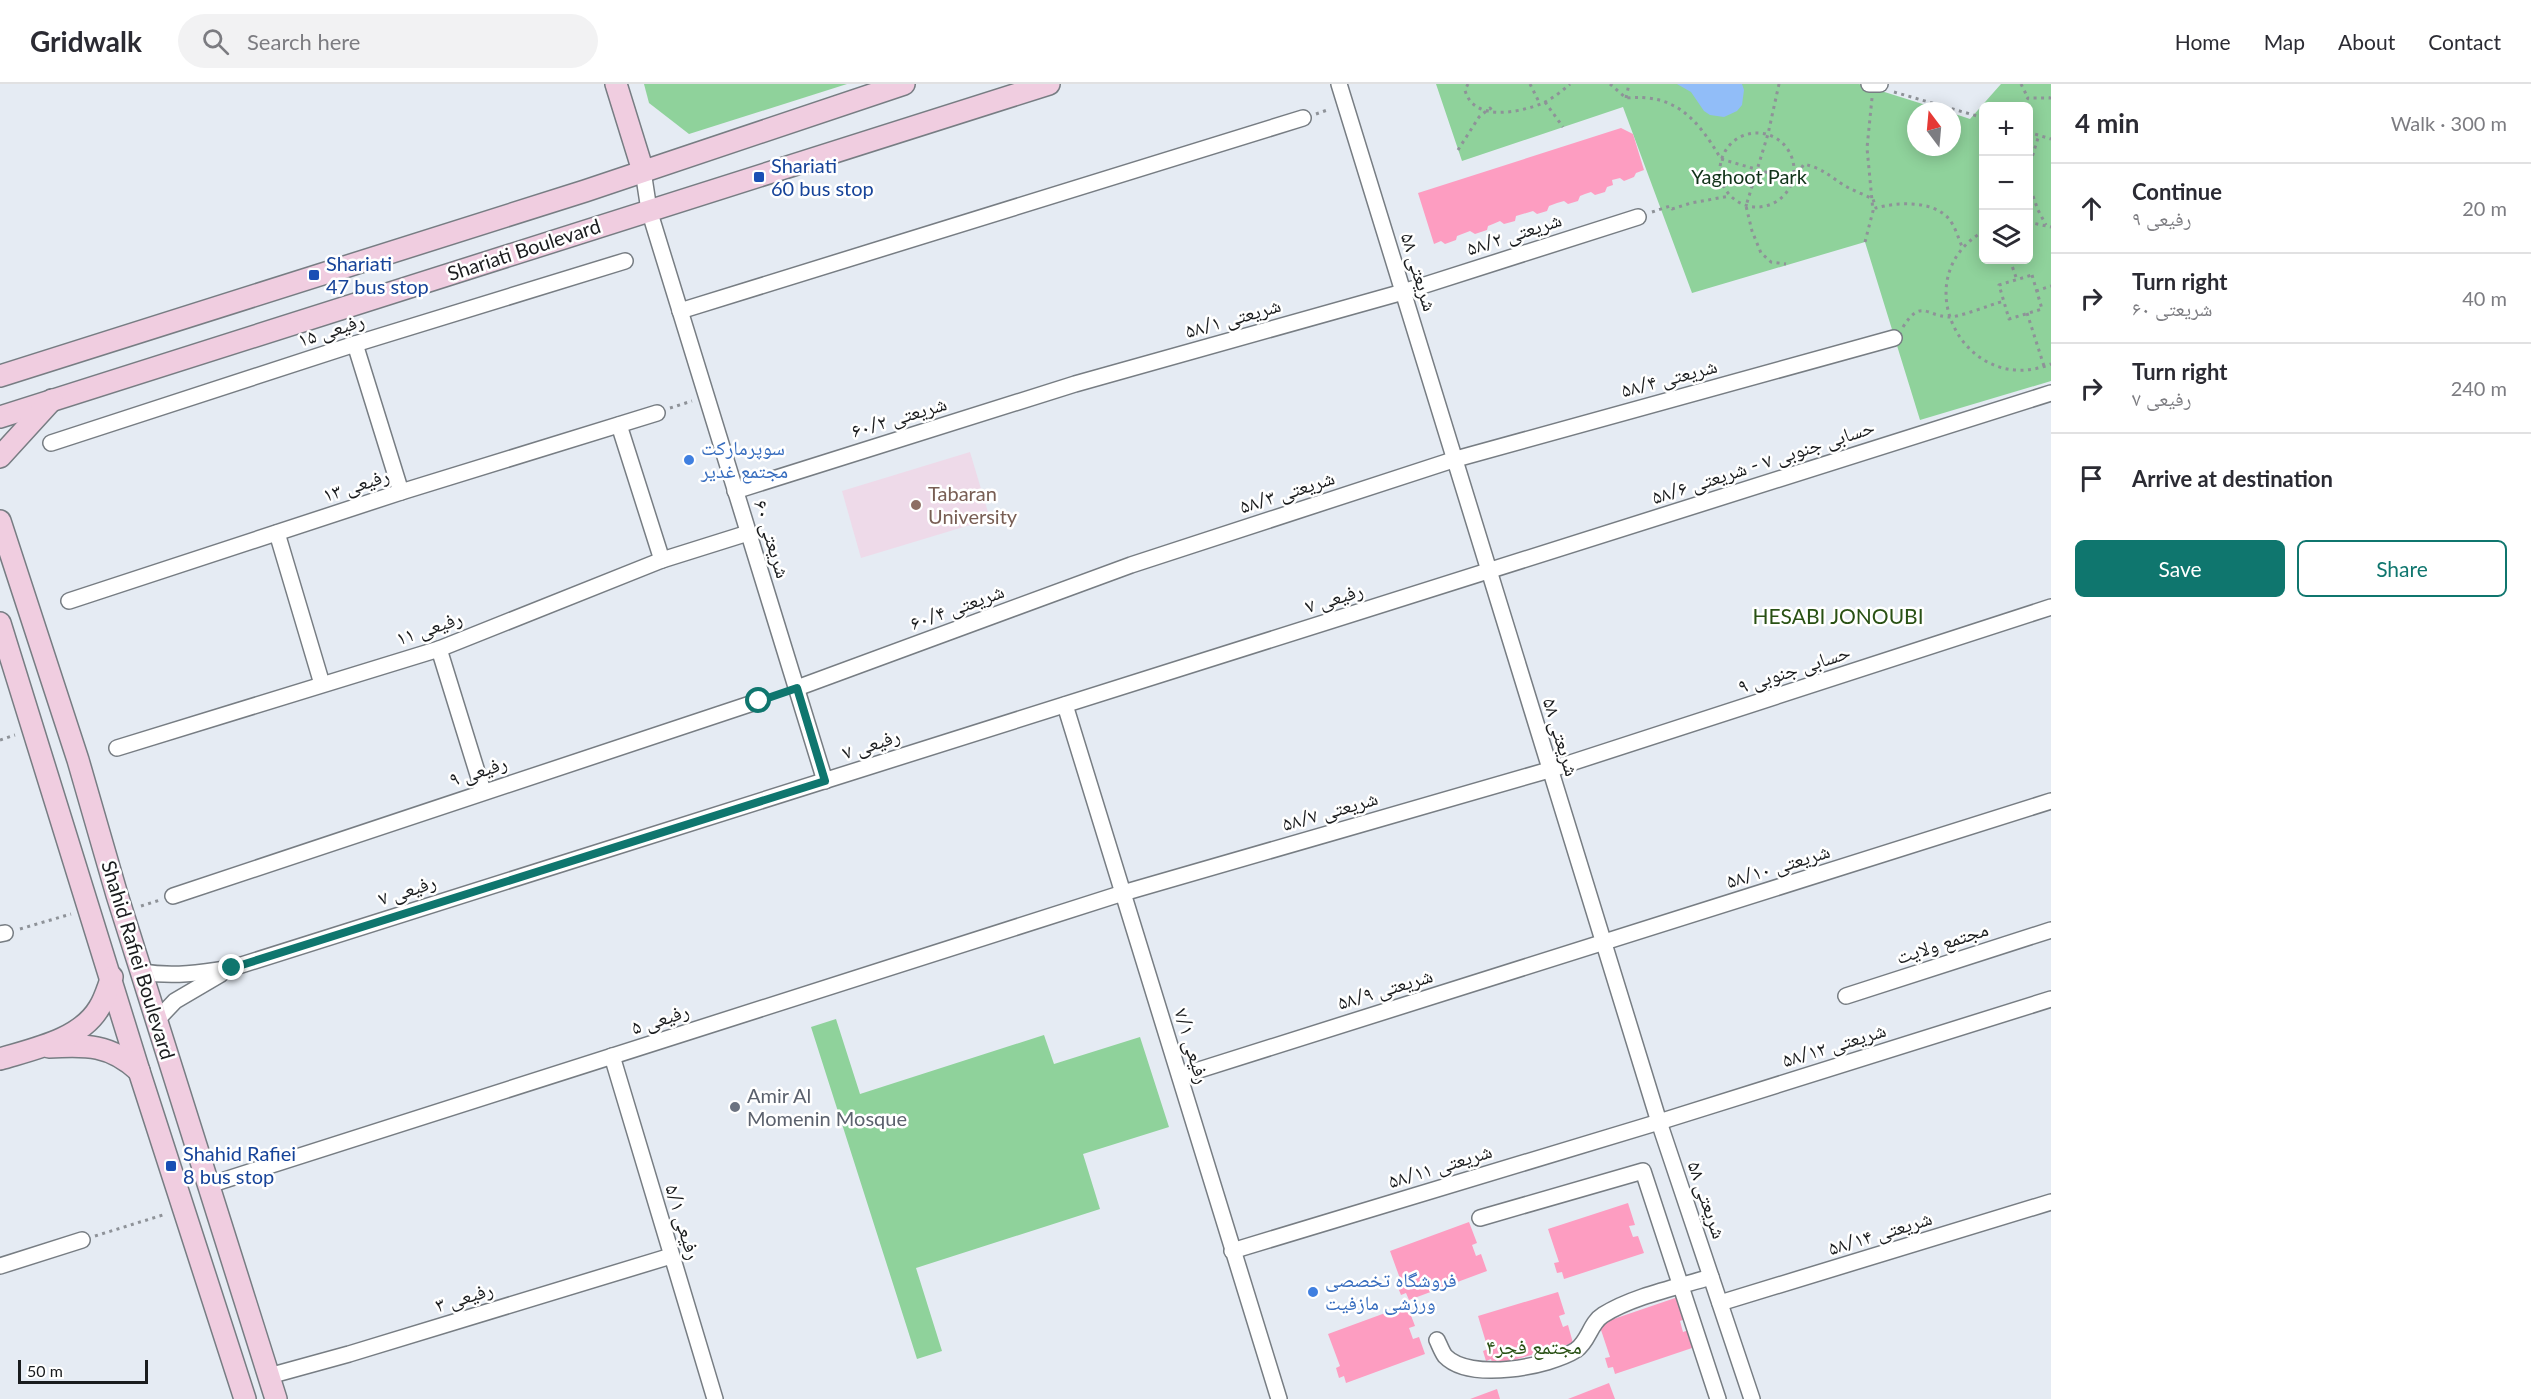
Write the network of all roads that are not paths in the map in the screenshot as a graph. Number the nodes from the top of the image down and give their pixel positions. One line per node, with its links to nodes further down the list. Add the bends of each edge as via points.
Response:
1 (616, 84): 6 (main road)
2 (904, 84): 6 (main road, Shariati Boulevard)
3 (1049, 84): 7 (main road, Shariati Boulevard)
4 (1339, 84): 10 (street, شریعتی ۵۸)
5 (1303, 118): 11 (street)
6 (643, 171): 7 (street, شریعتی ۶۰); 14 (main road, Shariati Boulevard)
7 (649, 210): 11 (street, شریعتی ۶۰); 17 (main road, Shariati Boulevard)
8 (1638, 217): 10 (street, شریعتی ۵۸/۲)
9 (625, 261): 13 (street, رفیعی ۱۵)
10 (1403, 292): 15 (street, شریعتی ۵۸/۱); 23 (street, شریعتی ۵۸)
11 (680, 311): 24 (street, شریعتی ۶۰)
12 (1894, 338): 23 (street, شریعتی ۵۸/۴)
13 (355, 344): 21 (street, رفیعی ۱۵); 25 (street)
14 (2, 374)
15 (1075, 384): 24 (street, شریعتی ۶۰/۲)
16 (2051, 393): 31 (street, حسابی جنوبی ۷ - شریعتی ۵۸/۶)
17 (53, 399): 19 (main road, Shariati Boulevard); 22 (main road)
18 (657, 413): 20 (street, رفیعی ۱۳)
19 (0, 417)
20 (619, 425): 25 (street, رفیعی ۱۳); 29 (street)
21 (51, 443)
22 (0, 457)
23 (1456, 459): 30 (street, شریعتی ۵۸/۳); 31 (street, شریعتی ۵۸)
24 (735, 491): 28 (street, شریعتی ۶۰)
25 (401, 492): 27 (street, رفیعی ۱۳)
26 (0, 521): 50 (main road, Shahid Rafiei Boulevard, via 78,760)
27 (277, 533): 32 (street, رفیعی ۱۳); 36 (street)
28 (748, 533): 29 (street, رفیعی ۱۱); 37 (street, شریعتی ۶۰)
29 (662, 560): 35 (street, رفیعی ۱۱)
30 (1131, 565): 37 (street, شریعتی ۶۰/۴)
31 (1488, 571): 39 (street, رفیعی ۷); 41 (street, شریعتی ۵۸)
32 (69, 601)
33 (2051, 607): 41 (street, حسابی جنوبی ۹)
34 (0, 623): 51 (main road, Shahid Rafiei Boulevard)
35 (439, 649): 36 (street, رفیعی ۱۱); 43 (street)
36 (322, 684): 40 (street, رفیعی ۱۱)
37 (797, 688): 42 (street, شریعتی ۶۰)
38 (759, 701): 43 (street, رفیعی ۹)
39 (1065, 705): 42 (street, رفیعی ۷); 45 (street, رفیعی ۷/۱)
40 (117, 748)
41 (1549, 770): 45 (street, شریعتی ۵۸/۷); 48 (street, شریعتی ۵۸)
42 (825, 781): 49 (street, رفیعی ۷)
43 (483, 791): 46 (street, رفیعی ۹)
44 (2051, 801): 48 (street, شریعتی ۵۸/۱۰)
45 (1123, 893): 56 (street, رفیعی ۵); 59 (street, رفیعی ۷/۱)
46 (173, 896)
47 (2051, 930): 52 (street, مجتمع ولایت)
48 (1604, 943): 59 (street, شریعتی ۵۸/۹); 60 (street, شریعتی ۵۸)
49 (232, 968): 50 (street, via 186,975); 54 (street, via 175,1000)
50 (141, 972): 54 (main road, Shahid Rafiei Boulevard)
51 (112, 977): 55 (main road, via 99,1008 88,1020); 58 (main road, Shahid Rafiei Boulevard)
52 (1846, 996)
53 (2051, 999): 60 (street, شریعتی ۵۸/۱۲)
54 (157, 1020): 61 (main road, Shahid Rafiei Boulevard)
55 (39, 1047): 57 (main road); 58 (main road, via 97,1047 121,1057)
56 (612, 1056): 61 (street, رفیعی ۵); 66 (street, رفیعی ۵/۱)
57 (0, 1059)
58 (139, 1071): 73 (main road, Shahid Rafiei Boulevard)
59 (1180, 1076): 65 (street, رفیعی ۷/۱)
60 (1659, 1122): 65 (street, شریعتی ۵۸/۱۱); 68 (street, شریعتی ۵۸)
61 (208, 1185): 72 (main road, Shahid Rafiei Boulevard)
62 (2051, 1202): 70 (street, شریعتی ۵۸/۱۴)
63 (1480, 1218): 69 (street, via 1643,1171)
64 (82, 1240): 67 (street)
65 (1232, 1251): 76 (street, رفیعی ۷/۱)
66 (672, 1256): 72 (street, رفیعی ۳); 75 (street, رفیعی ۵/۱)
67 (0, 1266)
68 (1711, 1277): 69 (street); 70 (street, شریعتی ۵۸)
69 (1682, 1286): 71 (street, via 1603,1315 1594,1322 1578,1349 1534,1366 1502,1370 1468,1368 1445,1356); 77 (street)
70 (1720, 1304): 78 (street, شریعتی ۵۸)
71 (1437, 1340)
72 (269, 1376): 74 (main road, Shahid Rafiei Boulevard)
73 (245, 1399)
74 (276, 1399)
75 (715, 1399)
76 (1279, 1399)
77 (1718, 1399)
78 (1752, 1399)

